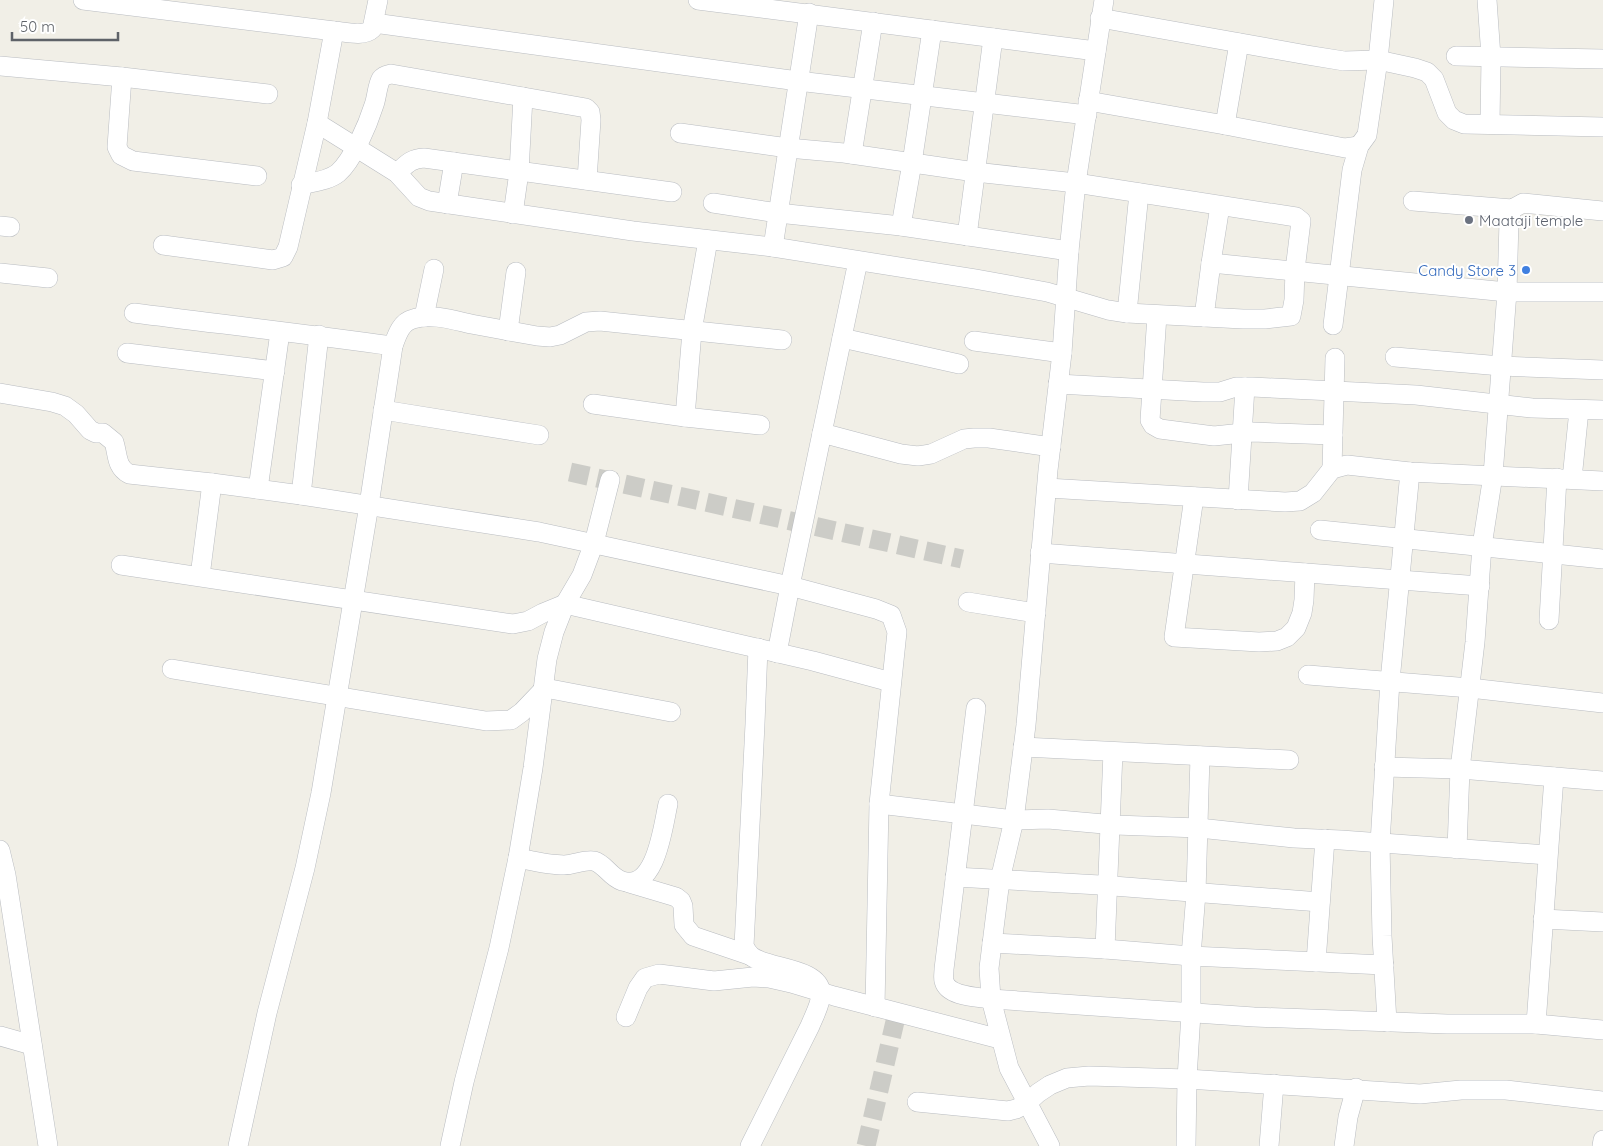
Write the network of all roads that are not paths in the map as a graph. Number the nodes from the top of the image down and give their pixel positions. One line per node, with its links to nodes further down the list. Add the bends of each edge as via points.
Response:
1 (83, 0): 12 (street)
2 (378, 0): 10 (street)
3 (698, 0): 8 (street)
4 (1384, 0): 19 (street)
5 (1487, 0): 17 (street)
6 (831, 8): 8 (street); 9 (street)
7 (1102, 9): 14 (street); 15 (street)
8 (809, 13): 22 (street)
9 (873, 22): 11 (street); 23 (street)
10 (374, 24): 12 (street, via 364,34); 22 (street)
11 (932, 30): 13 (street); 25 (street)
12 (334, 31): 29 (street)
13 (993, 38): 15 (street); 27 (street)
14 (1239, 43): 19 (street, via 1344,60); 31 (street)
15 (1096, 51): 28 (street)
16 (1456, 56): 17 (street)
17 (1491, 57): 18 (street); 30 (street)
18 (1603, 59)
19 (1378, 60): 30 (street, via 1427,72 1434,79 1447,113 1454,120 1464,124); 34 (street, via 1367,135)
20 (0, 66): 21 (street)
21 (122, 77): 24 (street); 43 (street, via 117,147 122,155 133,161)
22 (798, 81): 23 (street); 36 (street)
23 (862, 89): 25 (street); 37 (street)
24 (268, 94)
25 (921, 96): 27 (street); 39 (street)
26 (523, 97): 35 (street, via 391,74 384,76); 40 (street); 44 (street, via 579,106 590,112)
27 (984, 104): 28 (street); 41 (street)
28 (1088, 108): 31 (street); 45 (street)
29 (316, 123): 35 (street); 46 (street)
30 (1490, 124): 32 (street)
31 (1225, 125): 34 (street, via 1345,148)
32 (1603, 127)
33 (680, 133): 36 (street)
34 (1359, 146): 69 (street, via 1352,170)
35 (356, 147): 42 (street); 46 (street, via 344,166 331,177)
36 (788, 148): 37 (street); 55 (street)
37 (852, 154): 39 (street)
38 (454, 162): 40 (street); 42 (street, via 415,159); 51 (street)
39 (912, 163): 41 (street); 57 (street)
40 (519, 172): 44 (street); 56 (street)
41 (975, 172): 45 (street); 58 (street)
42 (397, 173): 51 (street, via 419,197)
43 (257, 176)
44 (587, 180): 47 (street)
45 (1076, 184): 48 (street); 62 (street)
46 (301, 185): 60 (street, via 283,257 274,260)
47 (672, 192)
48 (1139, 193): 52 (street); 75 (street)
49 (1413, 201): 53 (street)
50 (713, 203): 55 (street)
51 (447, 204): 56 (street)
52 (1220, 206): 64 (street); 66 (street, via 1296,217 1301,221)
53 (1512, 210): 54 (street, via 1523,203); 71 (street)
54 (1603, 211)
55 (778, 212): 57 (street); 61 (street)
56 (513, 214): 59 (street)
57 (901, 226): 58 (street)
58 (967, 236): 62 (street)
59 (708, 240): 61 (street); 81 (street)
60 (163, 245)
61 (773, 247): 63 (street)
62 (1069, 251): 73 (street)
63 (858, 261): 73 (street); 84 (street)
64 (1211, 262): 66 (street); 78 (street)
65 (434, 269): 77 (street)
66 (1294, 270): 69 (street); 78 (street, via 1291,316 1265,319)
67 (516, 272): 80 (street)
68 (0, 273): 70 (street)
69 (1338, 275): 71 (street); 79 (street)
70 (48, 278)
71 (1507, 292): 72 (street); 93 (street)
72 (1603, 292)
73 (1065, 296): 75 (street); 89 (street)
74 (134, 313): 82 (street)
75 (1127, 313): 76 (street)
76 (1157, 315): 78 (street); 98 (street)
77 (424, 317): 80 (street); 87 (street, via 405,323)
78 (1204, 317)
79 (1332, 325)
80 (508, 330): 81 (street, via 550,337 586,322 600,322)
81 (692, 331): 85 (street); 106 (street)
82 (280, 332): 83 (street); 95 (street)
83 (318, 335): 87 (street); 122 (street)
84 (842, 338): 92 (street); 108 (street)
85 (782, 340)
86 (974, 341): 89 (street)
87 (393, 346): 103 (street)
88 (127, 352): 95 (street)
89 (1062, 353): 96 (street)
90 (1395, 357): 93 (street)
91 (1335, 358): 99 (street)
92 (959, 364)
93 (1501, 366): 94 (street); 102 (street)
94 (1603, 370)
95 (275, 371): 121 (street)
96 (1058, 384): 98 (street); 112 (street)
97 (1245, 387): 98 (street, via 1220,392); 99 (street); 109 (street)
98 (1152, 389): 109 (street, via 1150,420 1153,426 1214,436)
99 (1334, 392): 102 (street, via 1416,395); 111 (street)
100 (0, 393): 119 (street, via 65,406 90,430 103,433 114,442 122,471 129,474)
101 (593, 404): 106 (street)
102 (1498, 405): 104 (street); 115 (street)
103 (383, 410): 110 (street); 125 (street)
104 (1579, 410): 105 (street); 116 (street)
105 (1603, 410)
106 (685, 417): 107 (street)
107 (760, 425)
108 (822, 433): 112 (street, via 918,456 974,438); 138 (street)
109 (1242, 434): 111 (street); 124 (street)
110 (539, 435)
111 (1333, 435): 113 (street)
112 (1051, 447): 120 (street)
113 (1332, 469): 114 (street, via 1347,464); 124 (street, via 1313,493 1300,501)
114 (1410, 472): 115 (street); 127 (street)
115 (1493, 475): 116 (street); 129 (street)
116 (1564, 479): 118 (street); 131 (street)
117 (610, 480): 128 (street)
118 (1603, 480)
119 (212, 483): 121 (street); 136 (street)
120 (1047, 488): 123 (street); 130 (street)
121 (258, 489): 122 (street)
122 (301, 495): 125 (street)
123 (1194, 497): 124 (street); 133 (street)
124 (1238, 500)
125 (370, 505): 128 (street); 140 (street)
126 (1320, 530): 127 (street)
127 (1403, 539): 129 (street); 137 (street)
128 (594, 543): 138 (street); 142 (street, via 582,575)
129 (1482, 546): 131 (street); 139 (street)
130 (1040, 554): 133 (street); 143 (street)
131 (1552, 554): 132 (street); 144 (street)
132 (1603, 559)
133 (1185, 564): 135 (street); 135 (street, via 1174,636 1259,642 1277,641 1296,628 1302,613)
134 (120, 565): 136 (street)
135 (1306, 572): 137 (street)
136 (200, 576): 140 (street)
137 (1400, 579): 139 (street); 149 (street)
138 (790, 586): 146 (street); 150 (street, via 891,616 897,632)
139 (1480, 586): 152 (street)
140 (354, 600): 142 (street, via 512,624 528,622); 153 (street)
141 (968, 602): 143 (street)
142 (565, 604): 145 (street); 151 (street, via 554,632)
143 (1036, 613): 157 (street)
144 (1549, 620)
145 (758, 648): 146 (street); 188 (street, via 744,946)
146 (777, 653): 150 (street)
147 (172, 668): 153 (street)
148 (1308, 675): 149 (street)
149 (1390, 681): 152 (street); 161 (street)
150 (891, 682): 166 (street)
151 (545, 688): 153 (street, via 522,712 501,722); 156 (street); 176 (street)
152 (1470, 688): 154 (street); 162 (street)
153 (338, 696): 210 (street, via 305,868 267,1013)
154 (1603, 703)
155 (976, 708): 167 (street)
156 (671, 712)
157 (1023, 747): 158 (street); 168 (street)
158 (1113, 752): 159 (street); 169 (street)
159 (1200, 756): 160 (street); 170 (street)
160 (1289, 760)
161 (1384, 768): 162 (street); 172 (street)
162 (1460, 769): 163 (street); 173 (street)
163 (1554, 777): 164 (street); 175 (street)
164 (1603, 781)
165 (668, 804): 179 (street, via 653,862 644,876)
166 (879, 804): 167 (street); 194 (street)
167 (963, 814): 168 (street); 177 (street)
168 (1014, 820): 169 (street); 178 (street)
169 (1110, 824): 170 (street); 180 (street)
170 (1199, 828): 171 (street); 181 (street)
171 (1325, 839): 172 (street); 182 (street)
172 (1380, 842): 173 (street); 191 (street)
173 (1457, 849): 175 (street)
174 (0, 850): 185 (street, via 6,875)
175 (1547, 855): 183 (street)
176 (518, 858): 179 (street, via 564,865 589,860 603,866 612,877); 211 (street)
177 (955, 877): 178 (street); 193 (street, via 944,982 959,995)
178 (1000, 880): 180 (street); 186 (street)
179 (629, 883): 188 (street, via 681,901 684,925 693,936)
180 (1108, 886): 181 (street); 187 (street)
181 (1196, 893): 182 (street); 189 (street)
182 (1320, 902): 190 (street)
183 (1543, 919): 184 (street); 198 (street)
184 (1603, 922)
185 (7, 924): 202 (street)
186 (992, 943): 187 (street); 193 (street)
187 (1105, 949): 189 (street)
188 (749, 955): 192 (street, via 812,978 818,983)
189 (1191, 956): 190 (street); 195 (street)
190 (1316, 962): 191 (street)
191 (1384, 965): 197 (street)
192 (820, 992): 194 (street); 196 (street, via 769,978 714,981 659,974 645,978); 212 (street, via 810,1026)
193 (991, 999): 195 (street); 201 (street)
194 (875, 1007): 201 (street)
195 (1191, 1013): 197 (street); 203 (street)
196 (626, 1016)
197 (1387, 1022): 198 (street)
198 (1536, 1024): 199 (street)
199 (1603, 1030)
200 (0, 1036): 202 (street)
201 (1000, 1039): 208 (street)
202 (32, 1045): 209 (street)
203 (1187, 1079): 204 (street); 208 (street, via 1067,1078 1050,1085); 214 (street)
204 (1274, 1084): 205 (street); 215 (street)
205 (1356, 1088): 206 (street, via 1420,1094 1506,1090); 216 (street)
206 (1603, 1101)
207 (917, 1102): 208 (street, via 1008,1111)
208 (1026, 1104): 213 (street)
209 (48, 1146)
210 (238, 1146)
211 (450, 1146)
212 (750, 1146)
213 (1050, 1146)
214 (1186, 1146)
215 (1269, 1146)
216 (1344, 1146)

